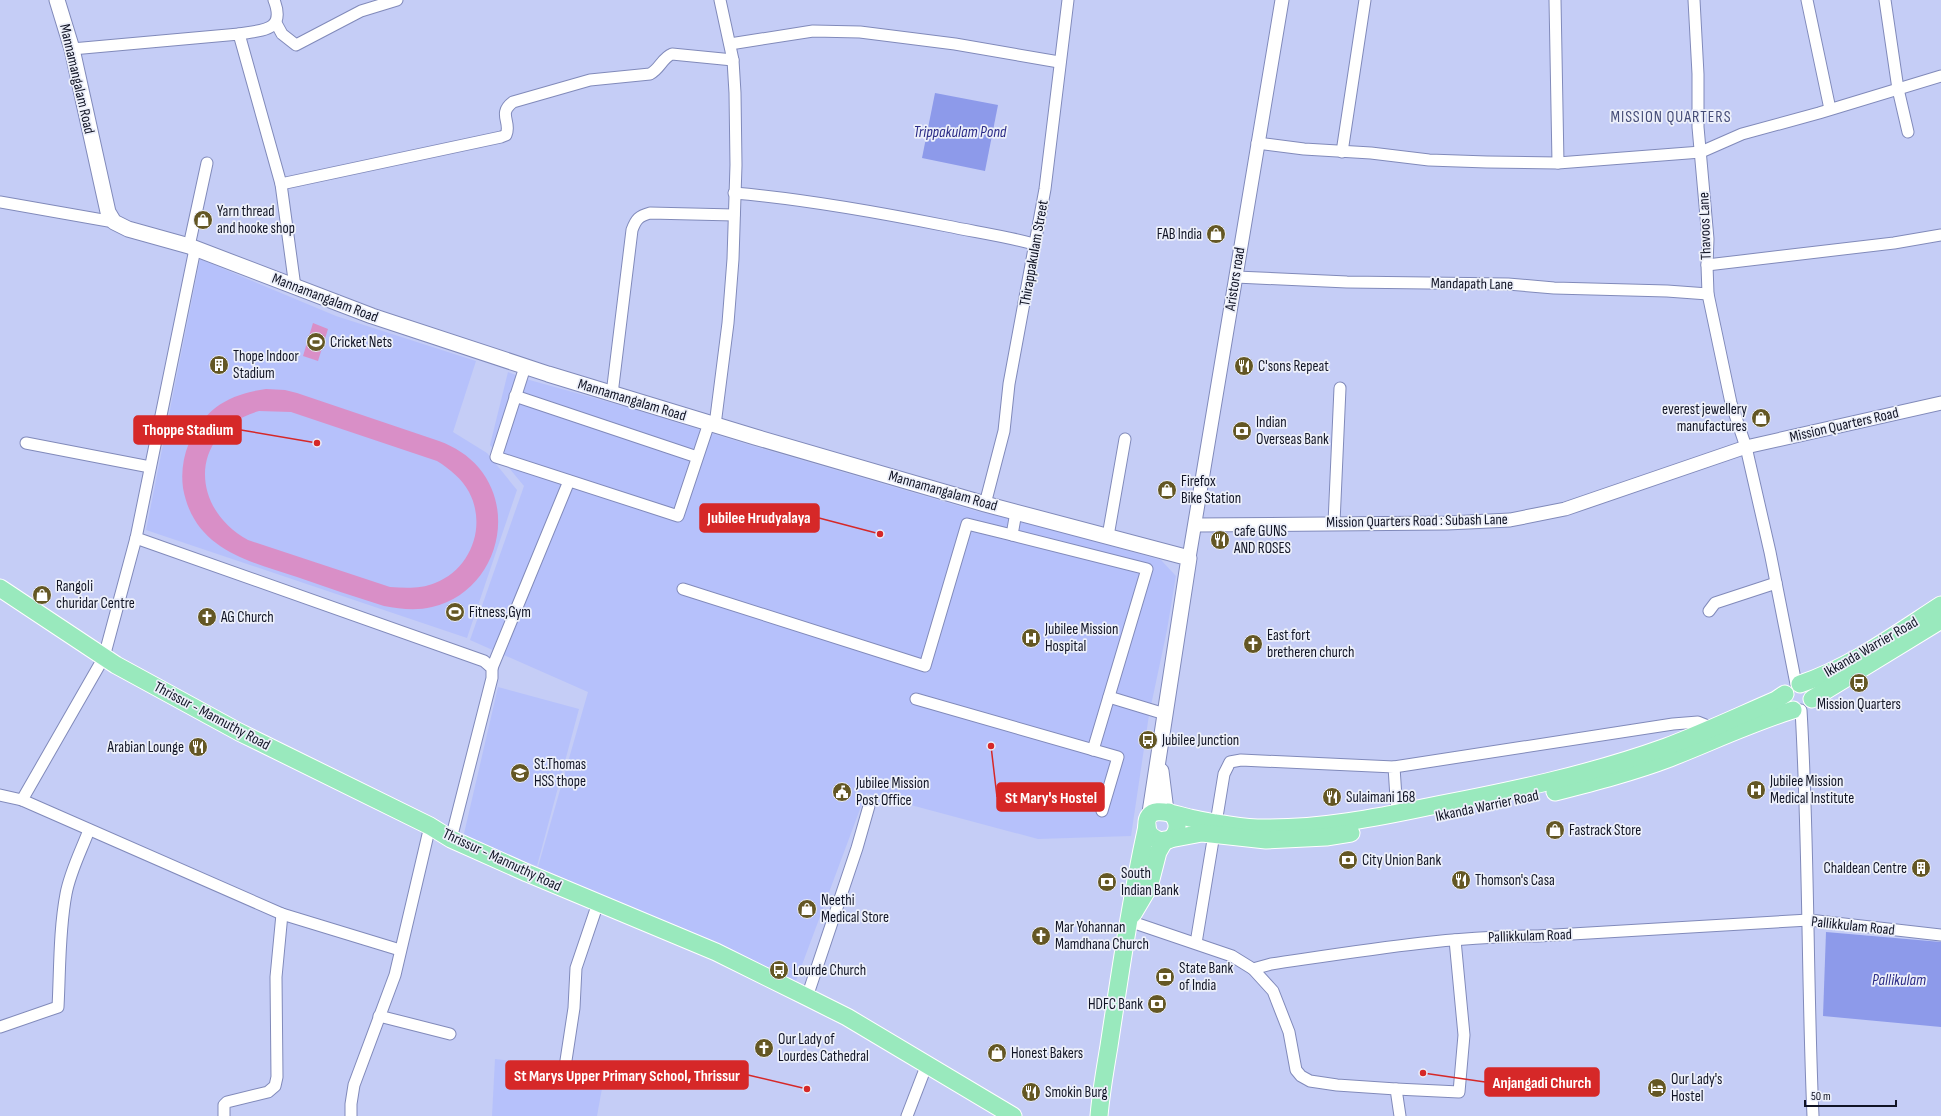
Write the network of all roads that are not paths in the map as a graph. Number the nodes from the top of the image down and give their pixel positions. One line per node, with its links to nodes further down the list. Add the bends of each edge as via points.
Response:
1 (58, 0): 15 (main road, Mannamangalam Road)
2 (274, 0): 12 (street, via 278,16)
3 (397, 0): 12 (street, via 362,11 296,45 282,34)
4 (720, 0): 14 (street)
5 (1068, 0): 17 (street, Thirappakulam Street)
6 (1282, 0): 22 (street, Aristors road)
7 (1365, 0): 23 (street)
8 (1555, 0): 26 (street)
9 (1694, 0): 24 (street, Thavoos Lane)
10 (1807, 0): 20 (street)
11 (1885, 0): 19 (street)
12 (276, 23): 13 (street, via 268,30)
13 (239, 34): 15 (street); 27 (street)
14 (730, 44): 16 (street); 17 (street, via 813,31 860,32 955,44)
15 (72, 49): 31 (main road, Mannamangalam Road, via 108,212)
16 (733, 60): 27 (street, via 672,54 650,74 590,80 513,102 505,110 508,130 506,136); 28 (street, via 736,165)
17 (1059, 62): 33 (street, Thirappakulam Street, via 1045,189)
18 (1941, 76): 19 (street)
19 (1898, 89): 20 (street); 21 (street)
20 (1830, 110): 24 (street, via 1742,134)
21 (1908, 132)
22 (1257, 143): 23 (street); 36 (street, Aristors road)
23 (1342, 152): 26 (street, via 1429,160)
24 (1701, 152): 26 (street); 35 (street, Thavoos Lane, via 1708,239)
25 (207, 163): 34 (street)
26 (1558, 163)
27 (281, 184): 37 (street)
28 (734, 193): 30 (street); 33 (street, via 859,209)
29 (0, 202): 31 (street)
30 (734, 215): 41 (street, via 650,213 635,220); 44 (street, via 728,323)
31 (114, 222): 34 (main road, Mannamangalam Road, via 128,229)
32 (1941, 235): 35 (street)
33 (1034, 244): 51 (street, Thirappakulam Street, via 1009,384 1004,431)
34 (192, 247): 37 (main road, Mannamangalam Road); 49 (street)
35 (1706, 265): 38 (street, Thavoos Lane)
36 (1236, 277): 38 (street, Mandapath Lane, via 1346,282 1508,284); 54 (street, Aristors road)
37 (295, 287): 39 (main road, Mannamangalam Road, via 372,316)
38 (1708, 294): 47 (street, Thavoos Lane, via 1731,403)
39 (525, 367): 41 (main road, Mannamangalam Road); 42 (street)
40 (1340, 388): 53 (street)
41 (612, 394): 44 (main road, Mannamangalam Road)
42 (515, 396): 48 (street); 50 (street, via 496,457)
43 (1941, 403): 47 (street, Mission Quarters Road)
44 (712, 424): 48 (street); 51 (main road, Mannamangalam Road)
45 (1125, 438): 56 (street)
46 (26, 443): 49 (street)
47 (1746, 447): 53 (street, Mission Quarters Road : Subash Lane, via 1565,510 1510,520); 59 (street, Thavoos Lane)
48 (697, 457): 50 (street, via 678,516)
49 (150, 467): 57 (street)
50 (569, 482): 65 (street)
51 (985, 504): 52 (main road, Mannamangalam Road)
52 (1016, 512): 55 (street); 56 (main road, Mannamangalam Road)
53 (1334, 523): 54 (street, Mission Quarters Road : Subash Lane)
54 (1196, 525): 58 (street, Aristors road)
55 (1012, 535): 61 (street, via 966,524 924,666); 67 (street, via 1147,569)
56 (1108, 536): 58 (main road, Mannamangalam Road)
57 (136, 538): 64 (street); 65 (street, via 484,661)
58 (1189, 558): 70 (main road)
59 (1776, 583): 62 (street, via 1715,603); 66 (street, Thavoos Lane)
60 (0, 588): 64 (main road, Thrissur - Mannuthy Road)
61 (683, 589)
62 (1709, 611)
63 (1940, 611): 66 (main road, Ikkanda Warrier Road, via 1858,658 1816,679); 69 (main road, Ikkanda Warrier Road)
64 (104, 657): 76 (street); 82 (main road, Thrissur - Mannuthy Road, via 239,732)
65 (492, 668): 85 (street, via 492,678)
66 (1793, 687): 69 (main road, via 1807,687); 69 (main road, via 1787,705); 71 (main road, Ikkanda Warrier Road, via 1776,700)
67 (1109, 697): 70 (street); 72 (street)
68 (916, 698): 72 (street)
69 (1802, 706): 83 (main road, Ikkanda Warrier Road, via 1669,759 1596,782 1506,803 1326,837 1266,840); 89 (street)
70 (1165, 714): 73 (main road)
71 (1713, 728): 74 (street, via 1698,722 1674,724); 80 (main road, Ikkanda Warrier Road, via 1591,771 1505,792)
72 (1093, 750): 78 (street, via 1118,757)
73 (1158, 754): 79 (main road); 81 (main road)
74 (1394, 767): 80 (street); 83 (street, via 1242,760 1230,762 1224,774)
75 (0, 795): 76 (street)
76 (22, 800): 84 (street)
77 (869, 806): 96 (street)
78 (1102, 811)
79 (1167, 812): 81 (main road, via 1155,812); 83 (main road, Ikkanda Warrier Road); 86 (main road, via 1177,823 1176,832)
80 (1397, 813): 83 (main road, Ikkanda Warrier Road, via 1323,826)
81 (1148, 823): 86 (main road, via 1151,836); 90 (main road)
82 (430, 826): 85 (main road, Thrissur - Mannuthy Road); 94 (street)
83 (1215, 828): 86 (main road, Ikkanda Warrier Road); 93 (street)
84 (89, 830): 88 (street); 98 (street, via 66,893 61,929 58,1007)
85 (451, 839): 87 (main road, Thrissur - Mannuthy Road)
86 (1167, 840): 90 (main road, via 1158,852 1149,887)
87 (598, 903): 96 (main road, Thrissur - Mannuthy Road, via 716,952); 102 (street, via 576,968 574,1008)
88 (282, 914): 94 (street); 104 (street, via 276,977 275,1086 268,1092 227,1102 224,1104)
89 (1809, 920): 91 (street, Pallikkulam Road); 92 (street, Pallikkulam Road); 111 (street)
90 (1129, 921): 93 (street); 100 (main road)
91 (1941, 935)
92 (1455, 940): 95 (street, Pallikkulam Road, via 1438,940 1271,964); 103 (street, via 1464,1035 1459,1092)
93 (1196, 943): 95 (street, via 1232,956)
94 (400, 950): 97 (street, via 395,975)
95 (1253, 969): 103 (street, via 1273,991 1289,1032 1296,1070 1301,1076 1310,1081 1337,1085)
96 (806, 997): 101 (main road, Thrissur - Mannuthy Road, via 847,1017)
97 (379, 1016): 99 (street); 105 (street, via 354,1085 350,1104)
98 (0, 1027)
99 (450, 1034)
100 (1109, 1047): 108 (main road); 109 (main road, via 1112,1090)
101 (927, 1064): 106 (street); 107 (main road, Thrissur - Mannuthy Road)
102 (565, 1067)
103 (1396, 1089): 110 (street)
104 (224, 1116)
105 (351, 1116)
106 (906, 1116)
107 (1013, 1116)
108 (1099, 1116)
109 (1109, 1116)
110 (1400, 1116)
111 (1813, 1116)

